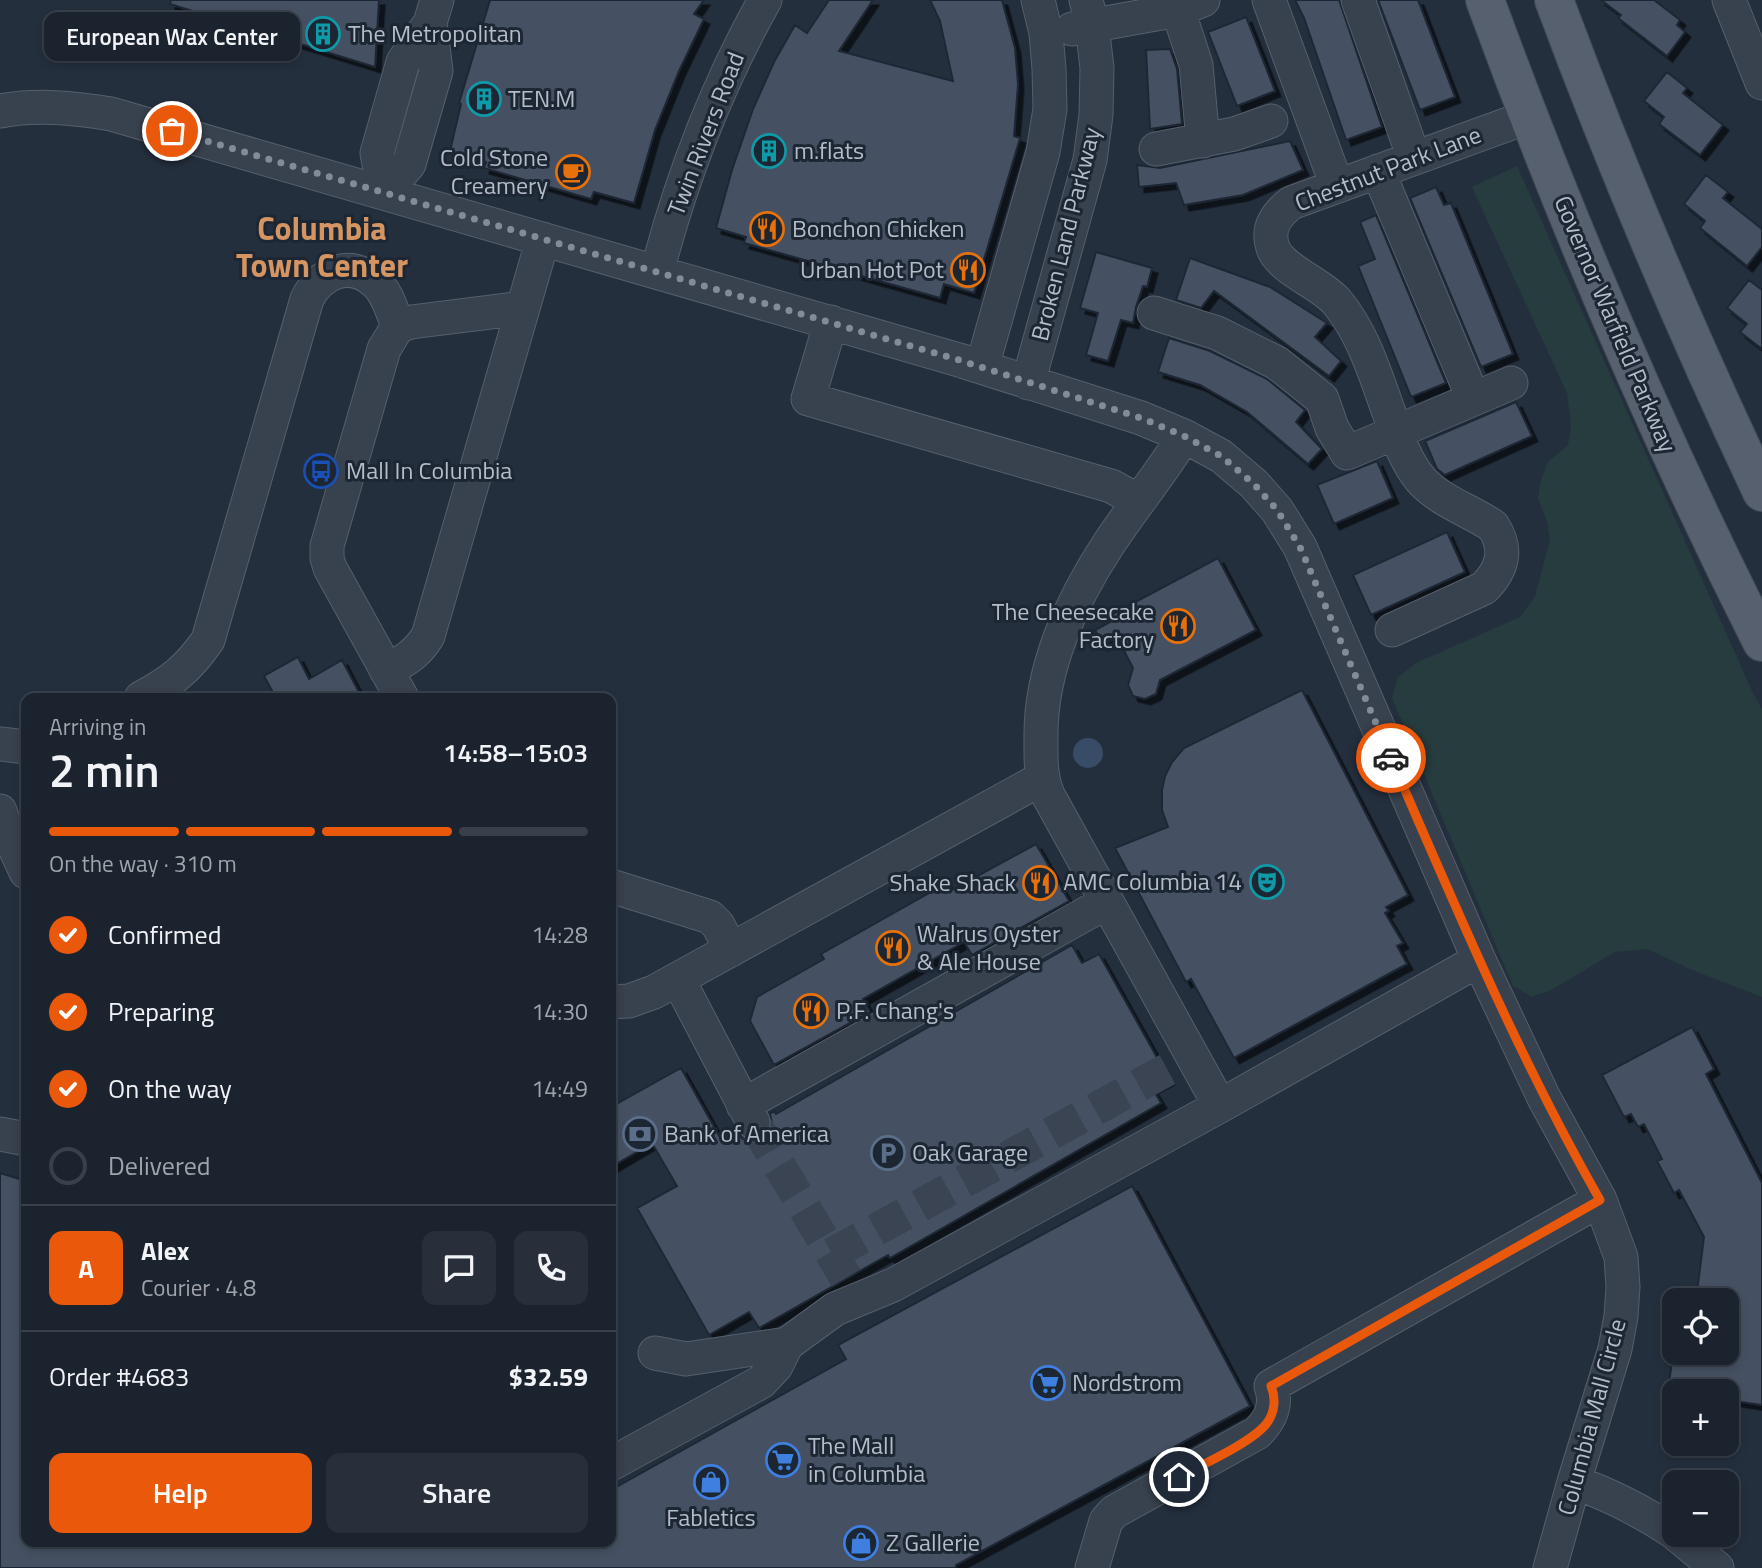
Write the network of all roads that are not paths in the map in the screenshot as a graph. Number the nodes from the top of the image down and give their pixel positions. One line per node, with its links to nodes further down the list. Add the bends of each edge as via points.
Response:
1 (765, 0): 23 (street, Twin Rivers Road, via 701,131)
2 (1038, 0): 11 (street, Broken Land Parkway)
3 (1269, 0): 20 (street)
4 (1358, 0): 18 (street)
5 (1485, 0): 14 (main road, Governor Warfield Parkway)
6 (1554, 0): 34 (main road, via 1642,225)
7 (1729, 0): 12 (street)
8 (1194, 3): 10 (street); 16 (street)
9 (433, 11): 21 (street, via 436,71 409,164)
10 (1089, 13): 11 (street); 29 (street, Broken Land Parkway, via 1097,68 1090,160)
11 (1046, 33): 28 (street, Broken Land Parkway, via 1049,108 1043,152)
12 (1762, 83)
13 (0, 111): 21 (street, Columbia Mall Circle, via 24,106 111,114)
14 (1528, 117): 18 (street, Chestnut Park Lane); 37 (main road, Governor Warfield Parkway, via 1656,422)
15 (1272, 121): 16 (street)
16 (1203, 141): 17 (street)
17 (1156, 149)
18 (1414, 158): 19 (street, Chestnut Park Lane)
19 (1378, 171): 20 (street, Chestnut Park Lane); 31 (street)
20 (1337, 186): 32 (street, Chestnut Park Lane, via 1292,203 1279,213 1272,245 1277,256 1324,289 1352,323 1364,343)
21 (384, 193): 22 (street, Columbia Mall Circle)
22 (543, 239): 23 (street, Columbia Mall Circle); 24 (street)
23 (657, 272): 26 (street, Columbia Mall Circle)
24 (523, 308): 27 (street); 38 (street, via 428,636)
25 (1154, 313): 32 (street, via 1217,333 1277,363 1322,399 1347,453)
26 (831, 323): 28 (street, Columbia Mall Circle); 35 (street, via 808,400 1111,486)
27 (398, 326): 38 (street, via 384,349 327,547 330,568); 39 (street, via 387,298 375,282 361,274 333,273 313,288 208,640 184,671)
28 (982, 367): 29 (street, Columbia Mall Circle)
29 (1028, 383): 33 (street, Columbia Mall Circle)
30 (1511, 383): 31 (street)
31 (1474, 398): 32 (street)
32 (1396, 431): 36 (street, Chestnut Park Lane, via 1422,480 1437,494 1493,526 1503,551 1494,578 1485,587)
33 (1184, 436): 35 (street); 48 (street, Columbia Mall Circle, via 1221,456 1254,484 1300,547)
34 (1762, 492)
35 (1139, 500): 42 (street, via 1088,578 1063,631 1040,714)
36 (1392, 630)
37 (1762, 642)
38 (394, 684)
39 (150, 693)
40 (0, 744): 41 (street)
41 (21, 746)
42 (1041, 779): 46 (street); 47 (street)
43 (0, 811): 44 (street)
44 (21, 860)
45 (616, 888): 47 (street, via 710,917)
46 (1107, 902): 49 (street, via 748,1114); 51 (street)
47 (731, 950): 49 (street)
48 (1479, 960): 51 (street); 54 (street, Columbia Mall Circle, via 1544,1098)
49 (678, 979): 50 (street, via 654,992)
50 (616, 1002)
51 (1220, 1106): 55 (street, via 893,1285 852,1289 835,1309)
52 (0, 1134): 53 (street)
53 (21, 1138)
54 (1600, 1200): 58 (street, Columbia Mall Circle, via 1620,1257 1621,1316); 61 (street, via 1271,1386 1275,1402 1269,1421 1257,1433 1114,1512 1102,1531)
55 (787, 1344): 56 (street, via 686,1359); 57 (street, via 761,1382)
56 (655, 1353)
57 (616, 1461)
58 (1574, 1482): 59 (street, via 1633,1506); 62 (street, Columbia Mall Circle)
59 (1662, 1525)
60 (1692, 1547): 63 (street)
61 (1092, 1568)
62 (1550, 1568)
63 (1717, 1568)

